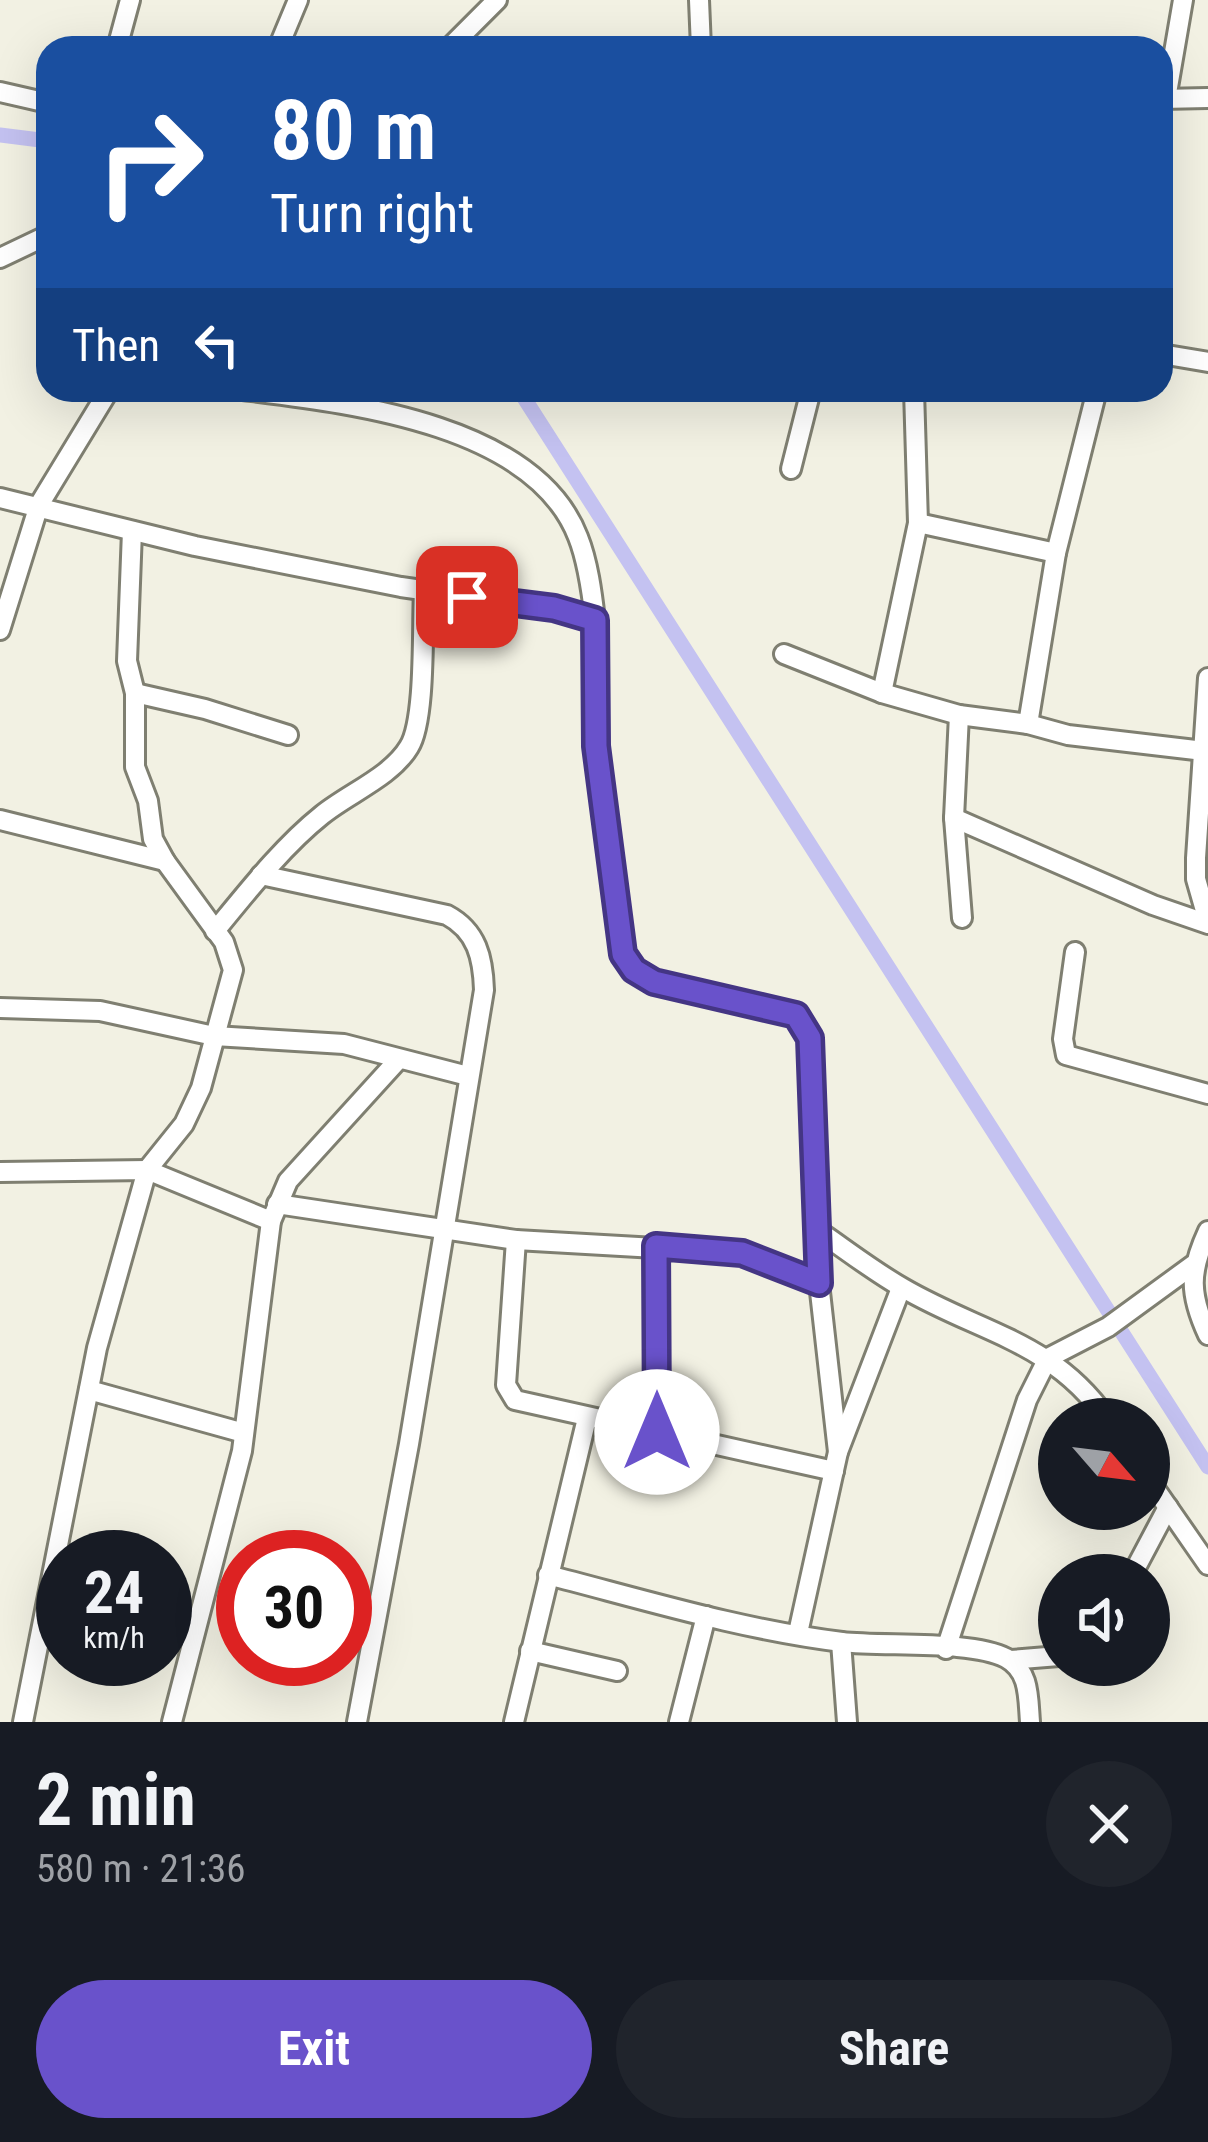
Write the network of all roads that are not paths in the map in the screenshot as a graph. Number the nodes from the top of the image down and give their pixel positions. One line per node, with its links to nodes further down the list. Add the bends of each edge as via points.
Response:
1 (130, 0): 6 (street)
2 (298, 0): 7 (street)
3 (497, 0): 8 (street)
4 (699, 0): 9 (street)
5 (1183, 0): 10 (street)
6 (120, 36)
7 (283, 36)
8 (460, 36)
9 (700, 36)
10 (1173, 52)
11 (0, 92): 14 (street)
12 (1208, 98): 13 (street)
13 (1173, 99)
14 (36, 100)
15 (36, 241): 16 (street)
16 (0, 258)
17 (1173, 356): 18 (street)
18 (1208, 362)
19 (102, 402): 26 (street)
20 (314, 402): 31 (street, via 440,425 554,496 578,536)
21 (808, 402): 24 (street)
22 (914, 402): 27 (street)
23 (1094, 402): 29 (street)
24 (791, 470)
25 (0, 498): 26 (street)
26 (39, 505): 28 (street); 32 (street)
27 (918, 523): 29 (street); 36 (street)
28 (132, 530): 30 (street); 35 (street, via 127,661)
29 (1056, 553): 38 (street)
30 (424, 591): 31 (street); 44 (street, via 419,722 408,749 320,816)
31 (595, 620): 57 (street, via 596,746 623,954 654,982 782,1010 806,1028)
32 (0, 630)
33 (784, 654): 36 (street)
34 (1208, 678): 40 (street)
35 (135, 693): 39 (street); 43 (street, via 135,767)
36 (882, 693): 37 (street)
37 (959, 715): 38 (street); 41 (street)
38 (1028, 724): 40 (street)
39 (288, 735)
40 (1204, 752): 46 (street, via 1196,879)
41 (954, 818): 45 (street); 46 (street)
42 (0, 820): 43 (street)
43 (165, 861): 47 (street)
44 (261, 875): 47 (street); 52 (street, via 463,923 483,965 484,990)
45 (962, 918)
46 (1208, 923)
47 (215, 931): 50 (street, via 233,970)
48 (1075, 952): 53 (street, via 1066,1055)
49 (0, 1008): 50 (street, via 100,1011)
50 (214, 1036): 51 (street, via 344,1044); 54 (street, via 184,1124)
51 (398, 1060): 52 (street); 56 (street, via 288,1180)
52 (468, 1076): 59 (street)
53 (1208, 1094)
54 (147, 1171): 55 (street); 56 (street); 67 (street)
55 (0, 1172)
56 (274, 1213): 59 (street); 71 (street)
57 (817, 1229): 63 (street); 64 (street)
58 (1208, 1231): 62 (street)
59 (444, 1232): 60 (street); 86 (street)
60 (516, 1240): 61 (street); 69 (street, via 509,1394)
61 (656, 1246): 63 (street, via 742,1253); 70 (street)
62 (1192, 1265): 65 (street); 66 (street, via 1108,1327)
63 (819, 1283): 72 (street)
64 (902, 1288): 66 (street); 72 (street)
65 (1208, 1335)
66 (1048, 1358): 68 (street); 79 (street)
67 (89, 1390): 71 (street); 84 (street)
68 (1090, 1398)
69 (587, 1418): 70 (street); 75 (street)
70 (657, 1432): 72 (street)
71 (244, 1433): 85 (street)
72 (836, 1461): 77 (street)
73 (1170, 1510): 74 (street)
74 (1208, 1565)
75 (548, 1575): 76 (street); 80 (street)
76 (706, 1616): 77 (street); 88 (street)
77 (798, 1634): 78 (street)
78 (842, 1642): 79 (street); 89 (street)
79 (946, 1648): 82 (street)
80 (530, 1651): 83 (street); 87 (street)
81 (1038, 1658): 82 (street)
82 (1011, 1660): 90 (street, via 1027,1684)
83 (617, 1671)
84 (23, 1722)
85 (172, 1722)
86 (356, 1722)
87 (514, 1722)
88 (679, 1722)
89 (847, 1722)
90 (1030, 1722)

